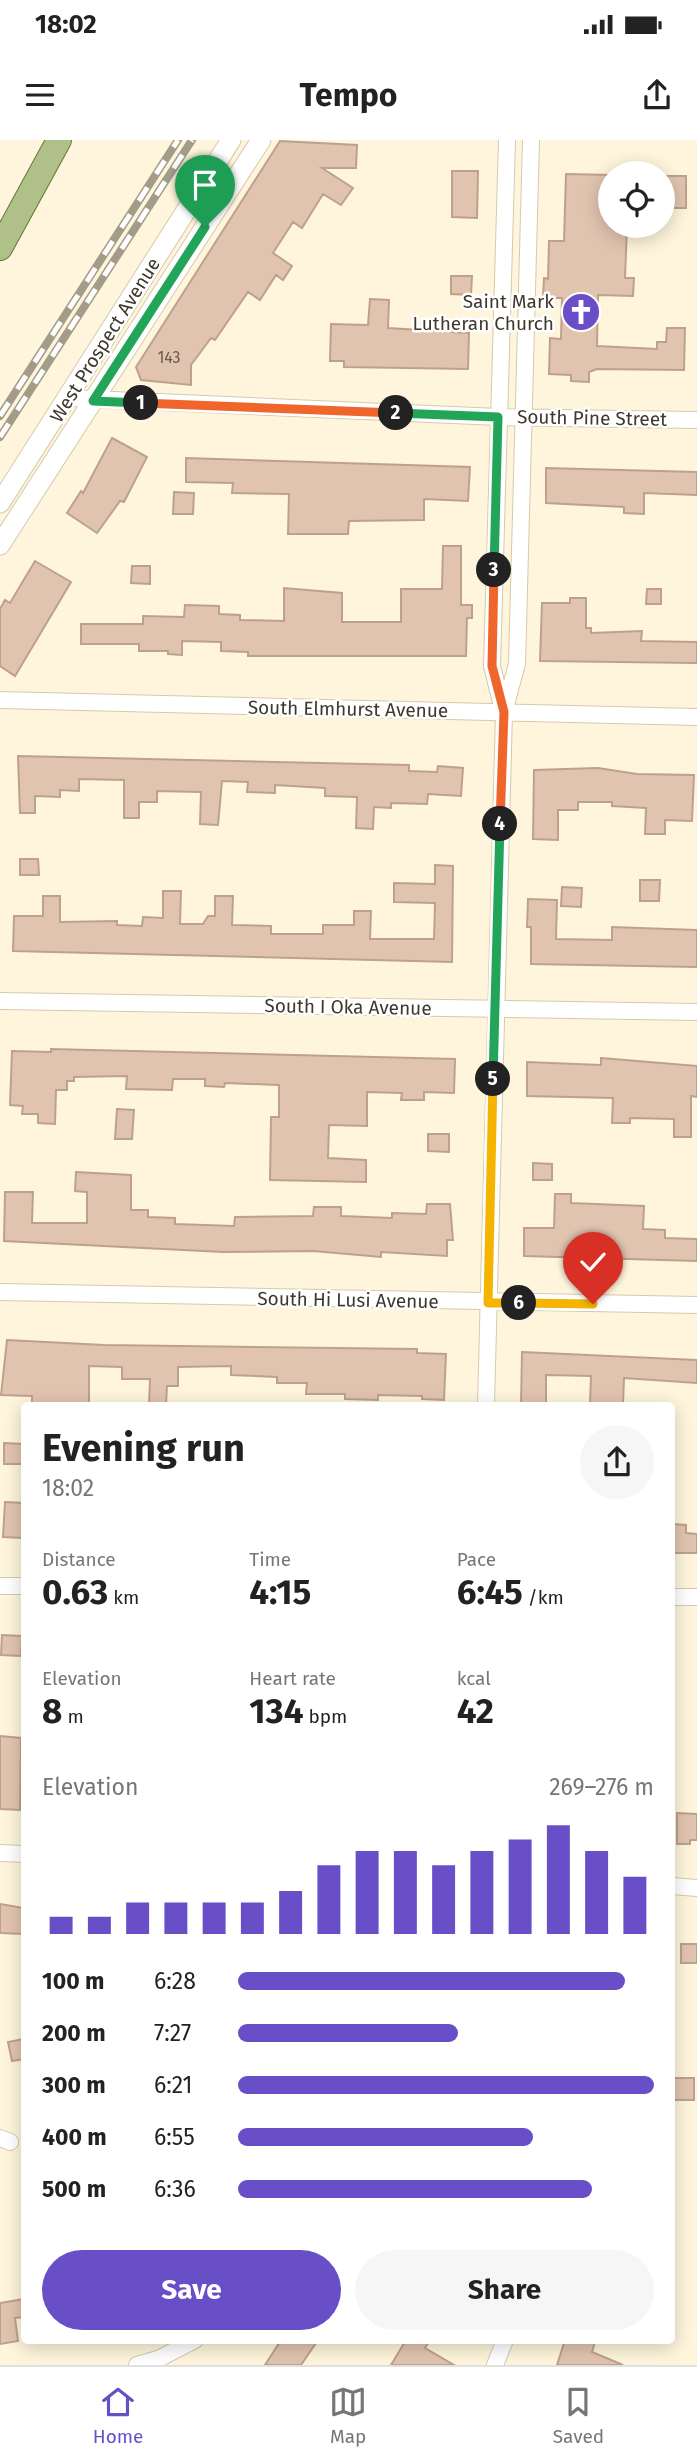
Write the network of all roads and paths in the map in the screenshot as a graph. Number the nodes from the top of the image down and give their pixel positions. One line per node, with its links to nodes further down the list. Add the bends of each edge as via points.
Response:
1 (59, 140): 6 (main road)
2 (230, 140): 7 (street, West Prospect Avenue)
3 (261, 140): 8 (street, West Prospect Avenue)
4 (507, 140): 10 (street)
5 (531, 140): 9 (street)
6 (0, 248)
7 (68, 398): 8 (street, South Pine Street); 12 (street, West Prospect Avenue)
8 (93, 401): 10 (street, South Pine Street); 13 (street, West Prospect Avenue)
9 (524, 416): 10 (street, South Pine Street); 11 (street, South Pine Street); 15 (street, via 517,664)
10 (498, 417): 15 (street, via 492,666)
11 (697, 420)
12 (0, 503)
13 (0, 545)
14 (0, 700): 15 (street, South Elmhurst Avenue)
15 (504, 712): 16 (street, South Elmhurst Avenue); 18 (street)
16 (697, 717)
17 (0, 1001): 18 (street, South I Oka Avenue)
18 (495, 1009): 19 (street, South I Oka Avenue); 21 (street)
19 (697, 1012)
20 (0, 1292): 21 (street, South Hi Lusi Avenue)
21 (488, 1303): 22 (street, South Hi Lusi Avenue); 23 (street)
22 (697, 1305)
23 (486, 1402)
24 (0, 1586): 25 (street)
25 (21, 1586)
26 (675, 1597): 27 (street)
27 (697, 1597)
28 (0, 1853): 29 (street)
29 (21, 1854)
30 (675, 1886): 31 (street)
31 (697, 1888)
32 (187, 2344): 34 (street)
33 (503, 2344): 35 (street)
34 (137, 2365)
35 (495, 2365)

